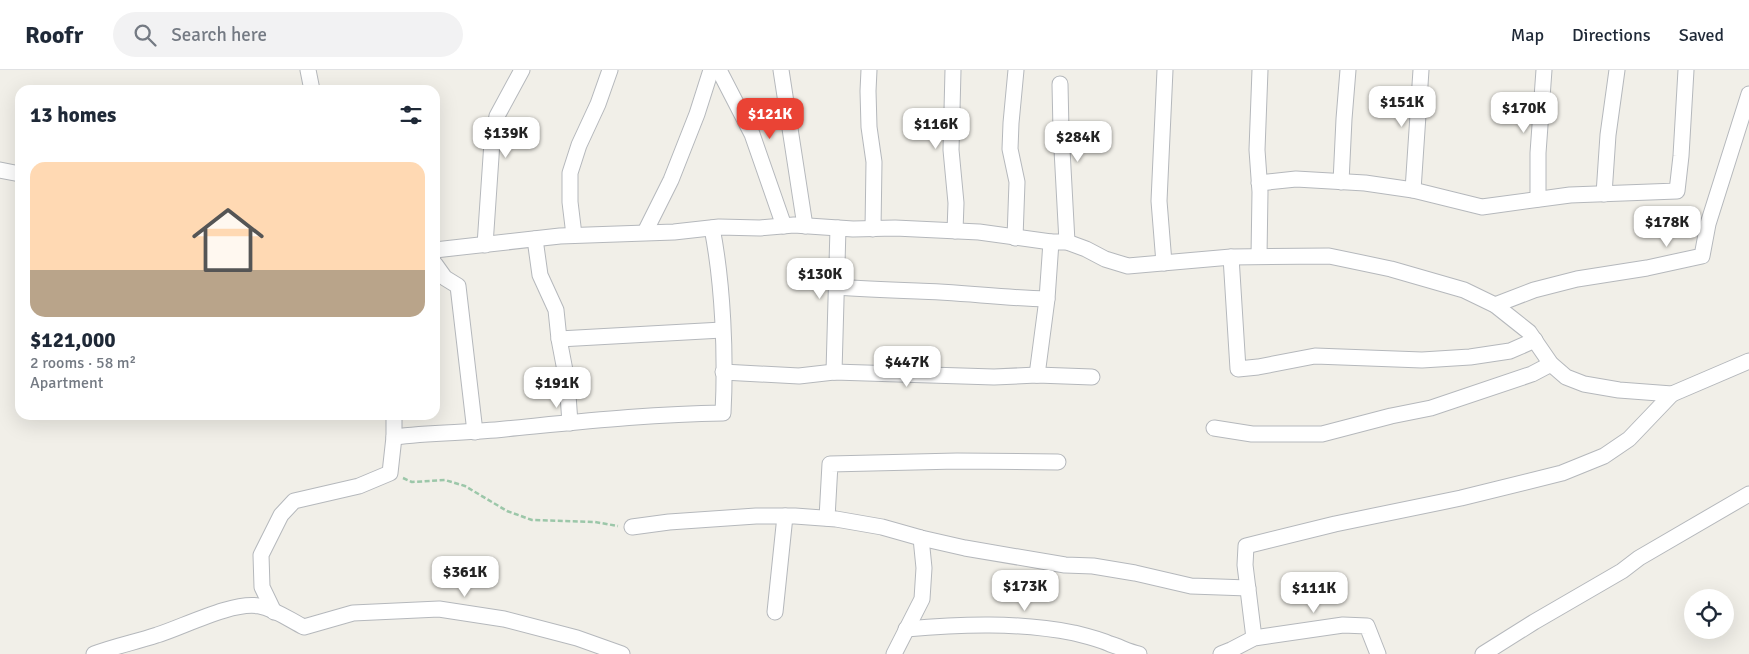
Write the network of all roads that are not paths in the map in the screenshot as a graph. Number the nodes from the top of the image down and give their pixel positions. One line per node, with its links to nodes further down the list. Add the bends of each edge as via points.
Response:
1 (308, 70): 18 (street)
2 (522, 70): 39 (street, via 497,116 491,152)
3 (610, 70): 34 (street, via 570,173)
4 (711, 70): 33 (street, via 671,180)
5 (720, 70): 27 (street, via 752,134)
6 (781, 70): 28 (street)
7 (870, 70): 31 (street)
8 (953, 70): 32 (street, via 950,150 956,203)
9 (1016, 70): 35 (street, via 1010,150 1017,182)
10 (1165, 70): 43 (street, via 1159,201)
11 (1260, 70): 23 (street)
12 (1348, 70): 22 (street)
13 (1421, 70): 24 (street)
14 (1544, 70): 26 (street)
15 (1617, 70): 25 (street)
16 (1686, 70): 25 (street, via 1677,191)
17 (1060, 84): 38 (street)
18 (311, 85)
19 (1749, 94): 47 (street, via 1708,224 1702,256 1577,279)
20 (0, 170): 21 (street)
21 (15, 173)
22 (1342, 182): 23 (street, via 1296,179); 24 (street)
23 (1259, 183): 41 (street)
24 (1413, 190): 26 (street, via 1482,207)
25 (1604, 194): 26 (street)
26 (1538, 199)
27 (784, 226): 28 (street); 29 (street)
28 (805, 226): 30 (street)
29 (712, 228): 33 (street); 48 (street)
30 (838, 228): 31 (street); 45 (street)
31 (873, 229): 32 (street)
32 (955, 231): 35 (street)
33 (644, 232): 34 (street)
34 (574, 235): 36 (street)
35 (1015, 238): 37 (street)
36 (534, 239): 39 (street); 49 (street, via 540,275 556,310)
37 (1051, 242): 38 (street); 46 (street)
38 (1067, 242): 43 (street, via 1128,266)
39 (486, 245): 40 (street)
40 (440, 250)
41 (1260, 256): 42 (street); 47 (street, via 1329,256 1438,281)
42 (1231, 257): 43 (street); 50 (street, via 1238,369 1315,356 1422,360 1470,357 1510,350)
43 (1164, 262)
44 (440, 271): 61 (street, via 458,286)
45 (836, 287): 46 (street); 54 (street)
46 (1047, 299): 55 (street)
47 (1494, 305): 50 (street)
48 (722, 330): 49 (street); 53 (street)
49 (559, 339): 59 (street)
50 (1535, 340): 52 (street)
51 (1749, 361): 57 (street)
52 (1551, 364): 57 (street, via 1566,377 1584,384); 60 (street, via 1532,374 1431,408 1322,434 1252,434)
53 (723, 372): 54 (street, via 799,376); 59 (street, via 723,413 681,413)
54 (834, 372): 55 (street, via 994,377)
55 (1037, 375): 56 (street)
56 (1092, 376)
57 (1672, 394): 69 (street, via 1629,439 1604,456 1562,473 1246,546)
58 (394, 420): 62 (street)
59 (570, 423): 61 (street)
60 (1214, 428)
61 (475, 432): 62 (street)
62 (394, 437): 70 (street, via 390,473 359,486 294,501 281,516 261,555 262,587)
63 (1058, 462): 66 (street, via 830,464)
64 (1749, 494): 81 (street)
65 (785, 516): 66 (street); 67 (street); 71 (street)
66 (827, 518): 68 (street, via 882,527)
67 (632, 527)
68 (921, 538): 69 (street, via 1065,565 1136,573 1191,586); 72 (street, via 924,568 922,599)
69 (1248, 588): 73 (street)
70 (274, 612): 74 (street, via 258,606 234,608); 76 (street, via 304,627 352,613 439,609 504,618)
71 (775, 612)
72 (906, 629): 77 (street); 78 (street, via 983,624 1021,627 1074,633)
73 (1254, 638): 79 (street); 80 (street, via 1343,625 1367,626)
74 (115, 650): 75 (street)
75 (94, 654)
76 (622, 654)
77 (894, 654)
78 (1139, 654)
79 (1221, 654)
80 (1378, 654)
81 (1483, 654)

